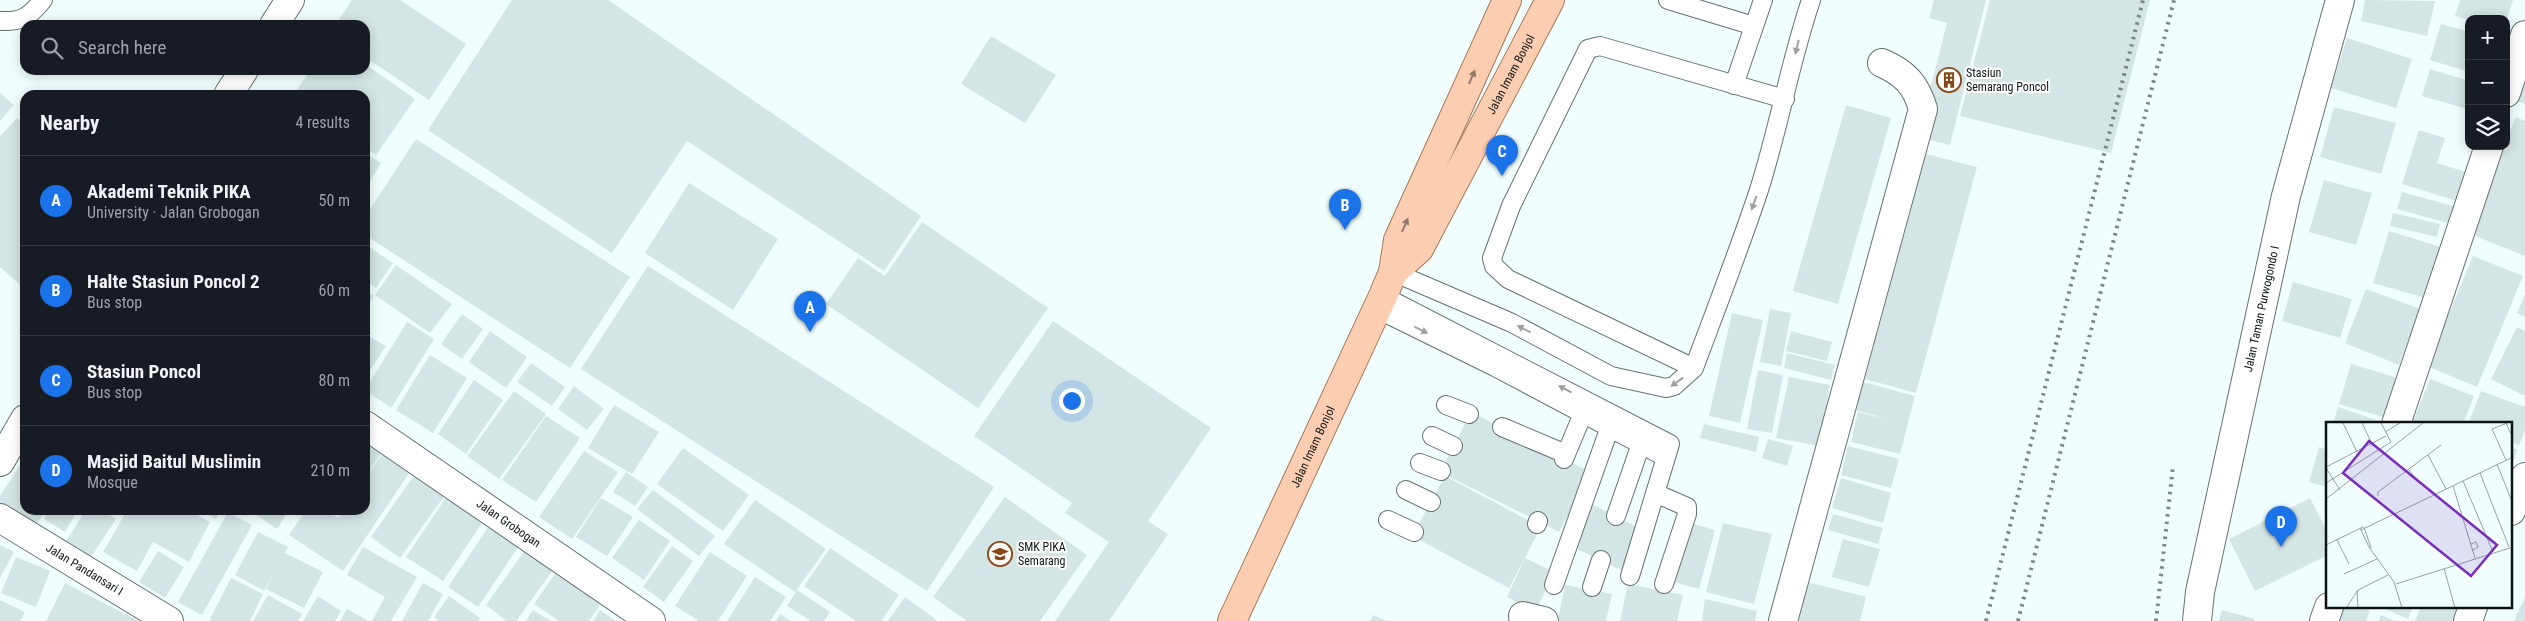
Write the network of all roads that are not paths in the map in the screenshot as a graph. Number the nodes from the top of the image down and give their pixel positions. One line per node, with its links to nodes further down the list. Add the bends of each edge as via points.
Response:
1 (43, 0): 9 (lane)
2 (290, 0): 11 (street)
3 (1506, 0): 22 (main road, Jalan Imam Bonjol, one-way to 3, via 1398,240)
4 (1550, 0): 22 (main road, Jalan Imam Bonjol, via 1419,249)
5 (1668, 0): 13 (lane)
6 (1763, 0): 13 (lane)
7 (1811, 0): 20 (lane, one-way to 20, via 1800,32)
8 (2340, 0): 58 (street, Jalan Taman Purwogondo I, via 2286,196 2200,592)
9 (20, 20)
10 (20, 20): 12 (lane)
11 (277, 20)
12 (0, 21)
13 (1754, 26): 18 (lane)
14 (2525, 36): 17 (street)
15 (1882, 63): 57 (street, via 1914,84 1923,109)
16 (241, 75): 19 (street)
17 (2510, 81)
18 (1734, 85): 20 (lane); 23 (lane, via 1600,46 1588,49 1510,206 1492,258 1494,266 1508,280)
19 (231, 90)
20 (1785, 100): 23 (lane, one-way to 23, via 1759,189)
21 (2488, 150): 28 (street)
22 (1384, 292): 23 (lane, one-way to 22, via 1674,386 1666,388 1611,376 1512,323); 25 (lane); 56 (main road, Jalan Imam Bonjol)
23 (1694, 368)
24 (1446, 404): 26 (lane)
25 (1586, 408): 27 (lane); 31 (lane, via 1565,456)
26 (1470, 414)
27 (1612, 422): 33 (lane); 50 (lane)
28 (2397, 422)
29 (20, 427): 35 (street)
30 (370, 428): 55 (street, Jalan Grobogan)
31 (1502, 428)
32 (1432, 436): 34 (lane)
33 (1643, 438): 40 (lane, via 1667,450); 43 (lane)
34 (1453, 446)
35 (0, 462)
36 (1420, 463): 37 (lane)
37 (1441, 471)
38 (2525, 477): 42 (street)
39 (1406, 490): 41 (lane)
40 (1655, 492): 48 (lane); 49 (lane, via 1687,507)
41 (1431, 502)
42 (2512, 509)
43 (1616, 516)
44 (0, 518): 54 (street, Jalan Pandansari I)
45 (1388, 520): 46 (lane)
46 (1414, 532)
47 (1601, 560): 51 (lane)
48 (1630, 576)
49 (1664, 584)
50 (1554, 585)
51 (1592, 587)
52 (2329, 608): 59 (street)
53 (2473, 608): 60 (street)
54 (169, 621)
55 (651, 621)
56 (1232, 621)
57 (1783, 621)
58 (2197, 621)
59 (2324, 621)
60 (2468, 621)

